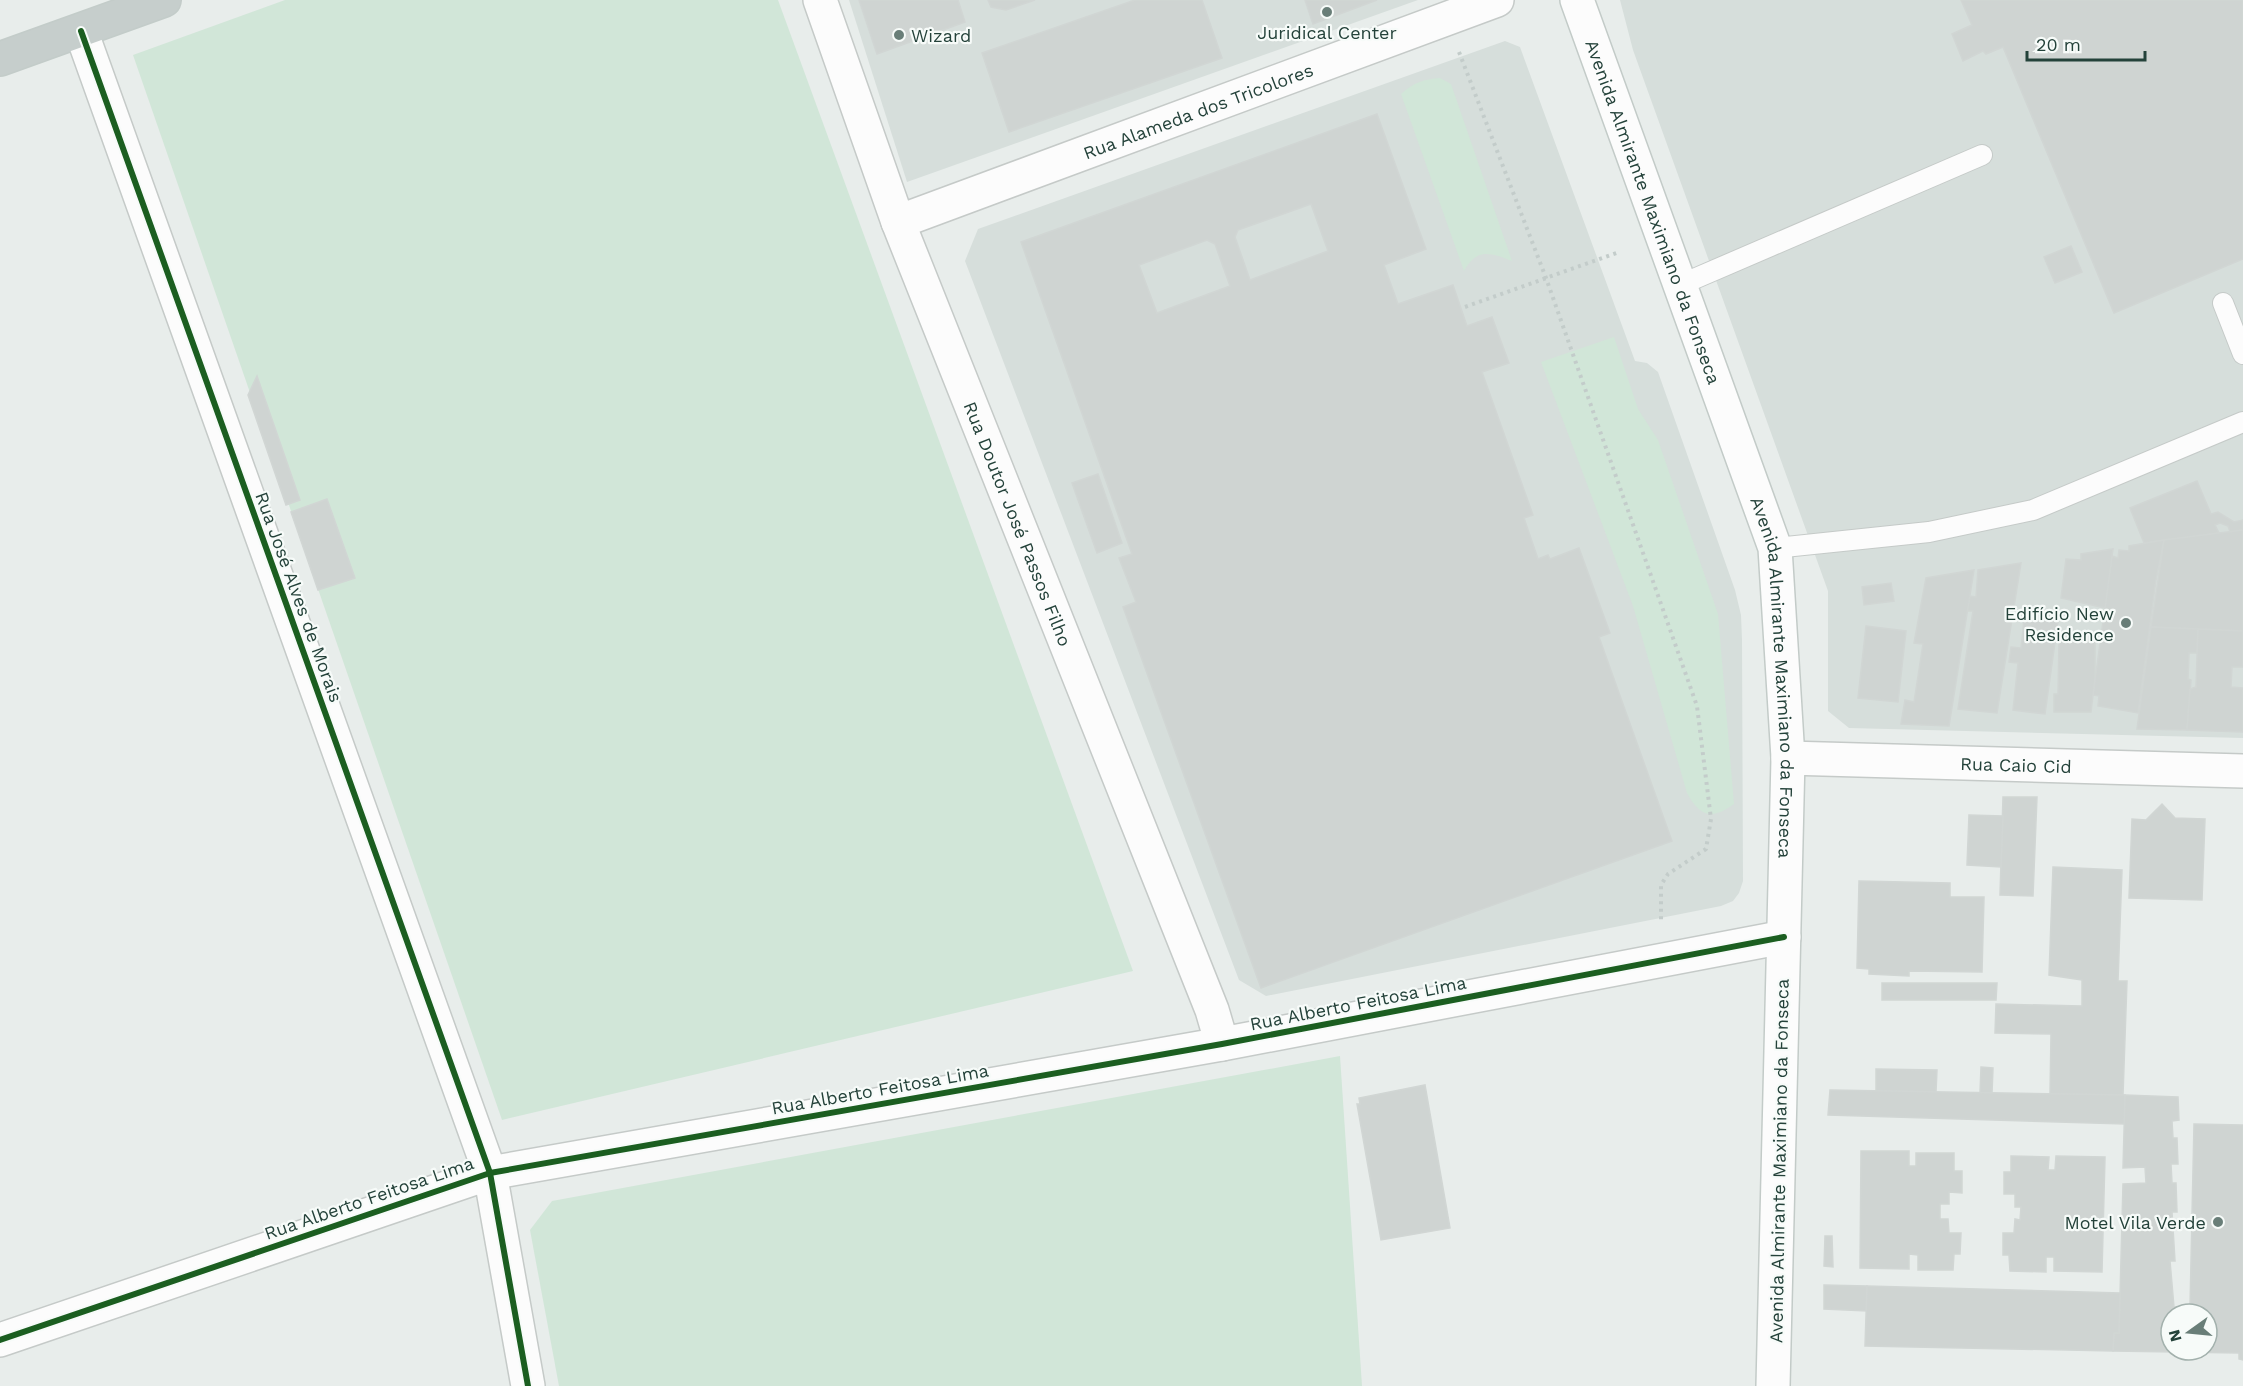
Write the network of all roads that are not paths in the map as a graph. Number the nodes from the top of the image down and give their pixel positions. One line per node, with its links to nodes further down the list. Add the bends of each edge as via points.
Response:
1 (164, 0): 5 (highway)
2 (820, 0): 8 (street, Rua Doutor José Passos Filho)
3 (1497, 0): 8 (street, Rua Alameda dos Tricolores)
4 (1577, 0): 9 (street, Avenida Almirante Maximiano da Fonseca)
5 (81, 31): 6 (highway); 18 (street, Rua José Alves de Morais)
6 (0, 59)
7 (1982, 155): 9 (lane)
8 (898, 222): 17 (street, Rua Doutor José Passos Filho, via 1212,1010)
9 (1680, 285): 13 (street, Avenida Almirante Maximiano da Fonseca)
10 (2223, 303): 11 (lane)
11 (2243, 354)
12 (2243, 422): 13 (lane, via 2033,510 1929,532)
13 (1774, 548): 14 (street, Avenida Almirante Maximiano da Fonseca)
14 (1788, 759): 15 (street, Rua Caio Cid); 16 (street, Avenida Almirante Maximiano da Fonseca)
15 (2243, 771)
16 (1784, 938): 17 (street, Rua Alberto Feitosa Lima); 21 (street, Avenida Almirante Maximiano da Fonseca)
17 (1222, 1044): 18 (street, Rua Alberto Feitosa Lima)
18 (489, 1173): 19 (street, Rua Alberto Feitosa Lima); 20 (street, Rua José Alves de Morais)
19 (0, 1340)
20 (528, 1386)
21 (1773, 1386)

